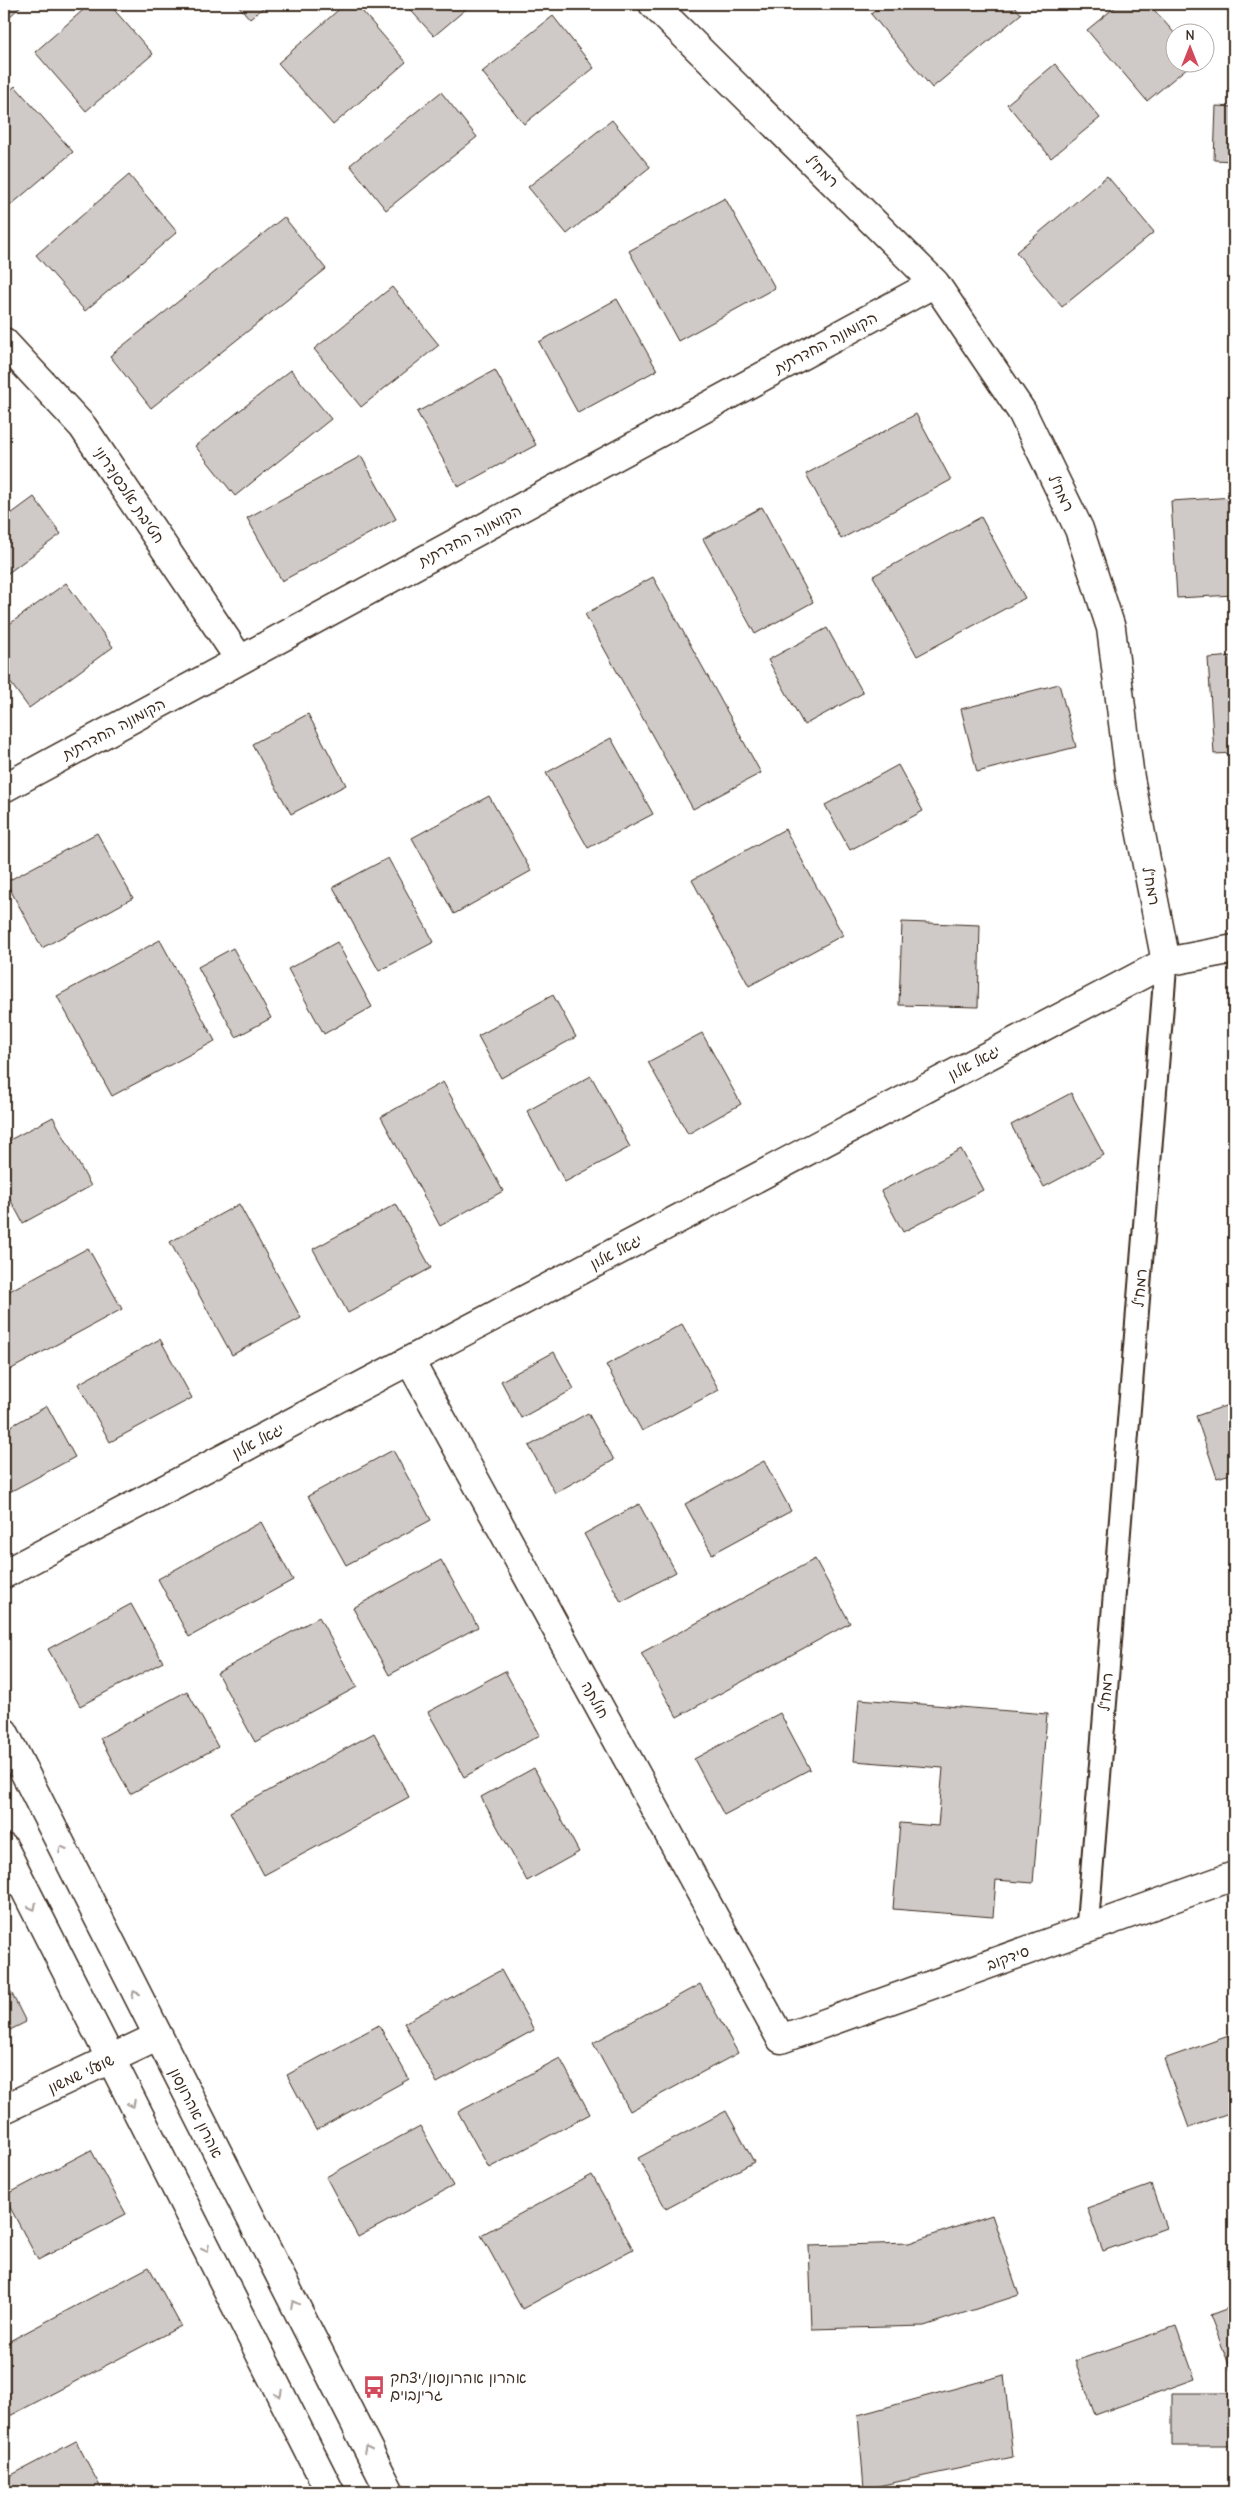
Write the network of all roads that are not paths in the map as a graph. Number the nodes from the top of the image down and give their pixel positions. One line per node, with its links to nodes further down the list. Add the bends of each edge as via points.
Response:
1 (653, 4): 2 (street, רמח"ל)
2 (936, 283): 4 (street, הקומונה החדרתית); 7 (street, רמח"ל, via 1022,412 1079,530 1112,628 1130,778)
3 (4, 342): 4 (street, חטיבת אלכסנדרוני, via 83,427)
4 (240, 660): 5 (street, הקומונה החדרתית)
5 (4, 788)
6 (1234, 948): 7 (street, יגאל אלון)
7 (1166, 962): 8 (street, יגאל אלון); 13 (lane, רמח"ל)
8 (410, 1361): 9 (street, יגאל אלון); 15 (street, חולתה)
9 (4, 1574)
10 (4, 1732): 14 (street, אהרון אהרונסון, one-way to 10)
11 (4, 1848): 16 (street, one-way to 16)
12 (1234, 1876): 13 (street, סידקוב)
13 (1087, 1929): 15 (street, סידקוב)
14 (157, 2037): 16 (street, שועלי שמשון); 19 (street, אהרון אהרונסון, one-way to 14)
15 (781, 2039)
16 (110, 2061): 17 (street, שועלי שמשון); 18 (street, one-way to 18)
17 (4, 2109)
18 (330, 2492)
19 (390, 2492)

